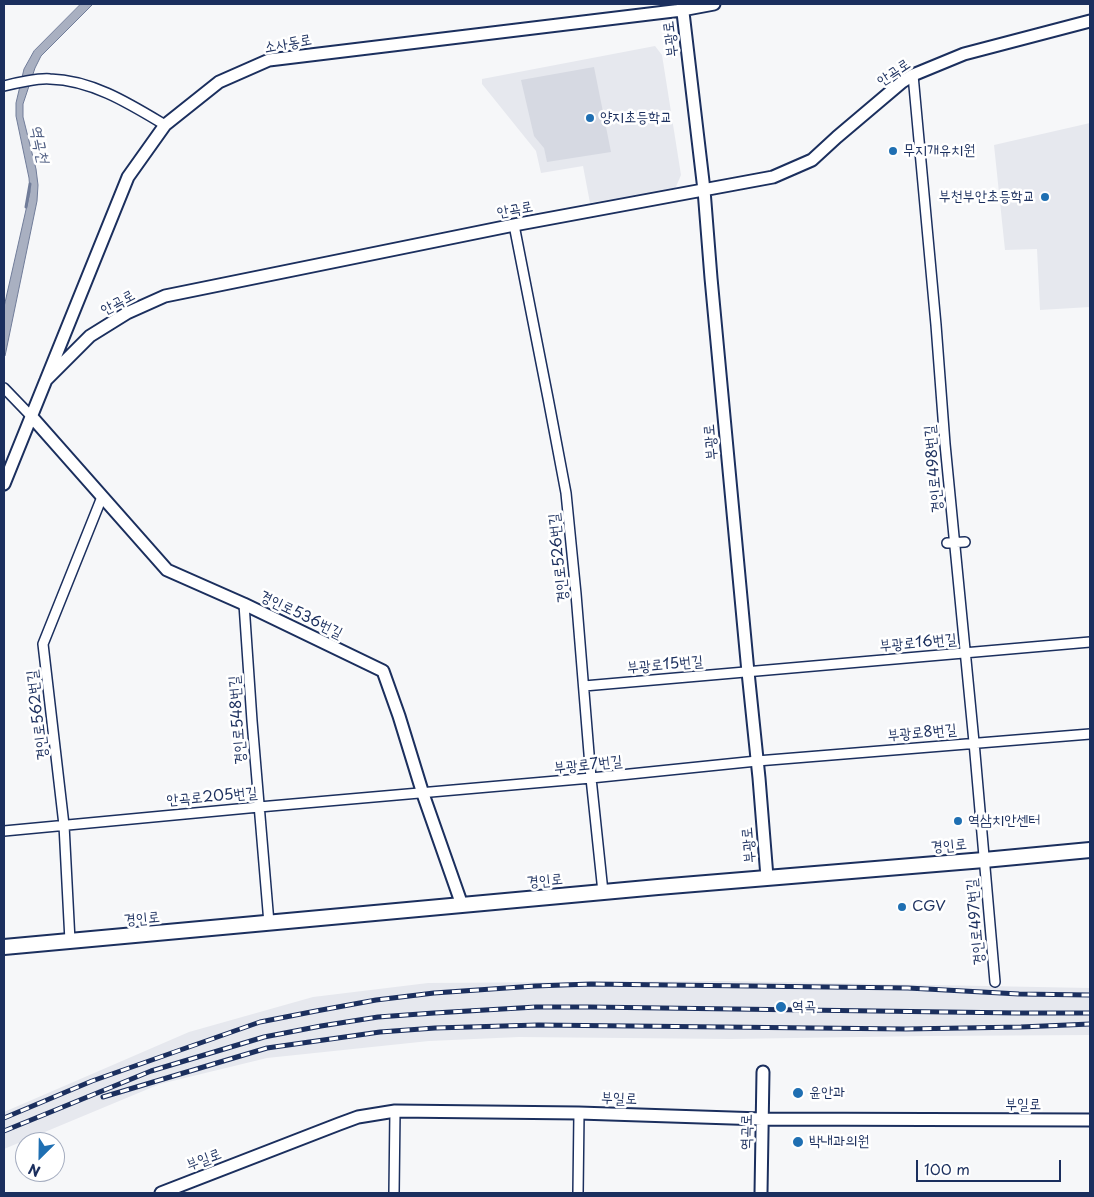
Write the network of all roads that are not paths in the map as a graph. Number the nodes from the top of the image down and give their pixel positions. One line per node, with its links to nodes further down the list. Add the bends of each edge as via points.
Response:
1 (714, 4): 2 (street, 소사동로)
2 (682, 7): 6 (street, 소사동로, via 269,60 219,82); 7 (street, 부광로)
3 (1090, 21): 4 (street, 안곡로, via 964,54)
4 (913, 75): 7 (street, 안곡로, via 812,160 773,177); 15 (street, 경인로498번길, via 935,306)
5 (4, 86): 6 (street, via 49,78 78,83 122,100)
6 (165, 124): 9 (street, 소사동로, via 128,177)
7 (704, 190): 8 (street, 안곡로); 19 (street, 부광로)
8 (514, 226): 9 (street, 안곡로, via 165,296 127,313 90,336); 20 (street, 경인로526번길, via 566,493)
9 (46, 380): 11 (street, 안곡로)
10 (4, 388): 11 (street)
11 (31, 416): 12 (street, 안곡로); 13 (street, 경인로536번길)
12 (4, 484)
13 (102, 496): 16 (street, 경인로536번길, via 167,570); 27 (street, 경인로562번길, via 43,644)
14 (965, 542): 15 (street)
15 (951, 543): 18 (street, 경인로498번길)
16 (244, 604): 25 (street, 경인로536번길, via 383,671); 26 (street, 경인로548번길)
17 (1090, 642): 18 (street, 부광로16번길)
18 (966, 653): 19 (street, 부광로16번길); 22 (street, 경인로498번길)
19 (748, 672): 20 (street, 부광로15번길); 23 (street, 부광로)
20 (584, 686): 24 (street, 경인로526번길)
21 (1090, 734): 22 (street, 부광로8번길)
22 (974, 742): 23 (street, 부광로8번길); 30 (street, 경인로498번길)
23 (757, 760): 24 (street, 부광로7번길); 31 (street, 부광로)
24 (591, 778): 25 (street, 부광로7번길); 32 (street, 경인로526번길)
25 (423, 794): 26 (street, 안곡로205번길); 33 (street, 경인로536번길)
26 (259, 807): 27 (street, 안곡로205번길); 34 (street, 경인로548번길)
27 (64, 825): 28 (street, 안곡로205번길); 35 (street, 경인로562번길)
28 (4, 831)
29 (1090, 850): 30 (main road, 경인로)
30 (984, 860): 31 (main road, 경인로); 37 (street, 경인로497번길)
31 (767, 877): 32 (main road, 경인로)
32 (603, 892): 33 (main road, 경인로)
33 (462, 905): 34 (main road, 경인로)
34 (269, 923): 35 (main road, 경인로)
35 (70, 941): 36 (main road, 경인로)
36 (4, 947)
37 (995, 982)
38 (763, 1072): 41 (street, 역곡로)
39 (395, 1111): 40 (street, 부일로); 43 (street, 부일로, via 358,1117); 44 (street)
40 (579, 1113): 41 (street, 부일로); 45 (street)
41 (762, 1119): 42 (street, 부일로); 46 (street, 역곡로)
42 (1090, 1120)
43 (167, 1192)
44 (394, 1193)
45 (578, 1193)
46 (761, 1193)

